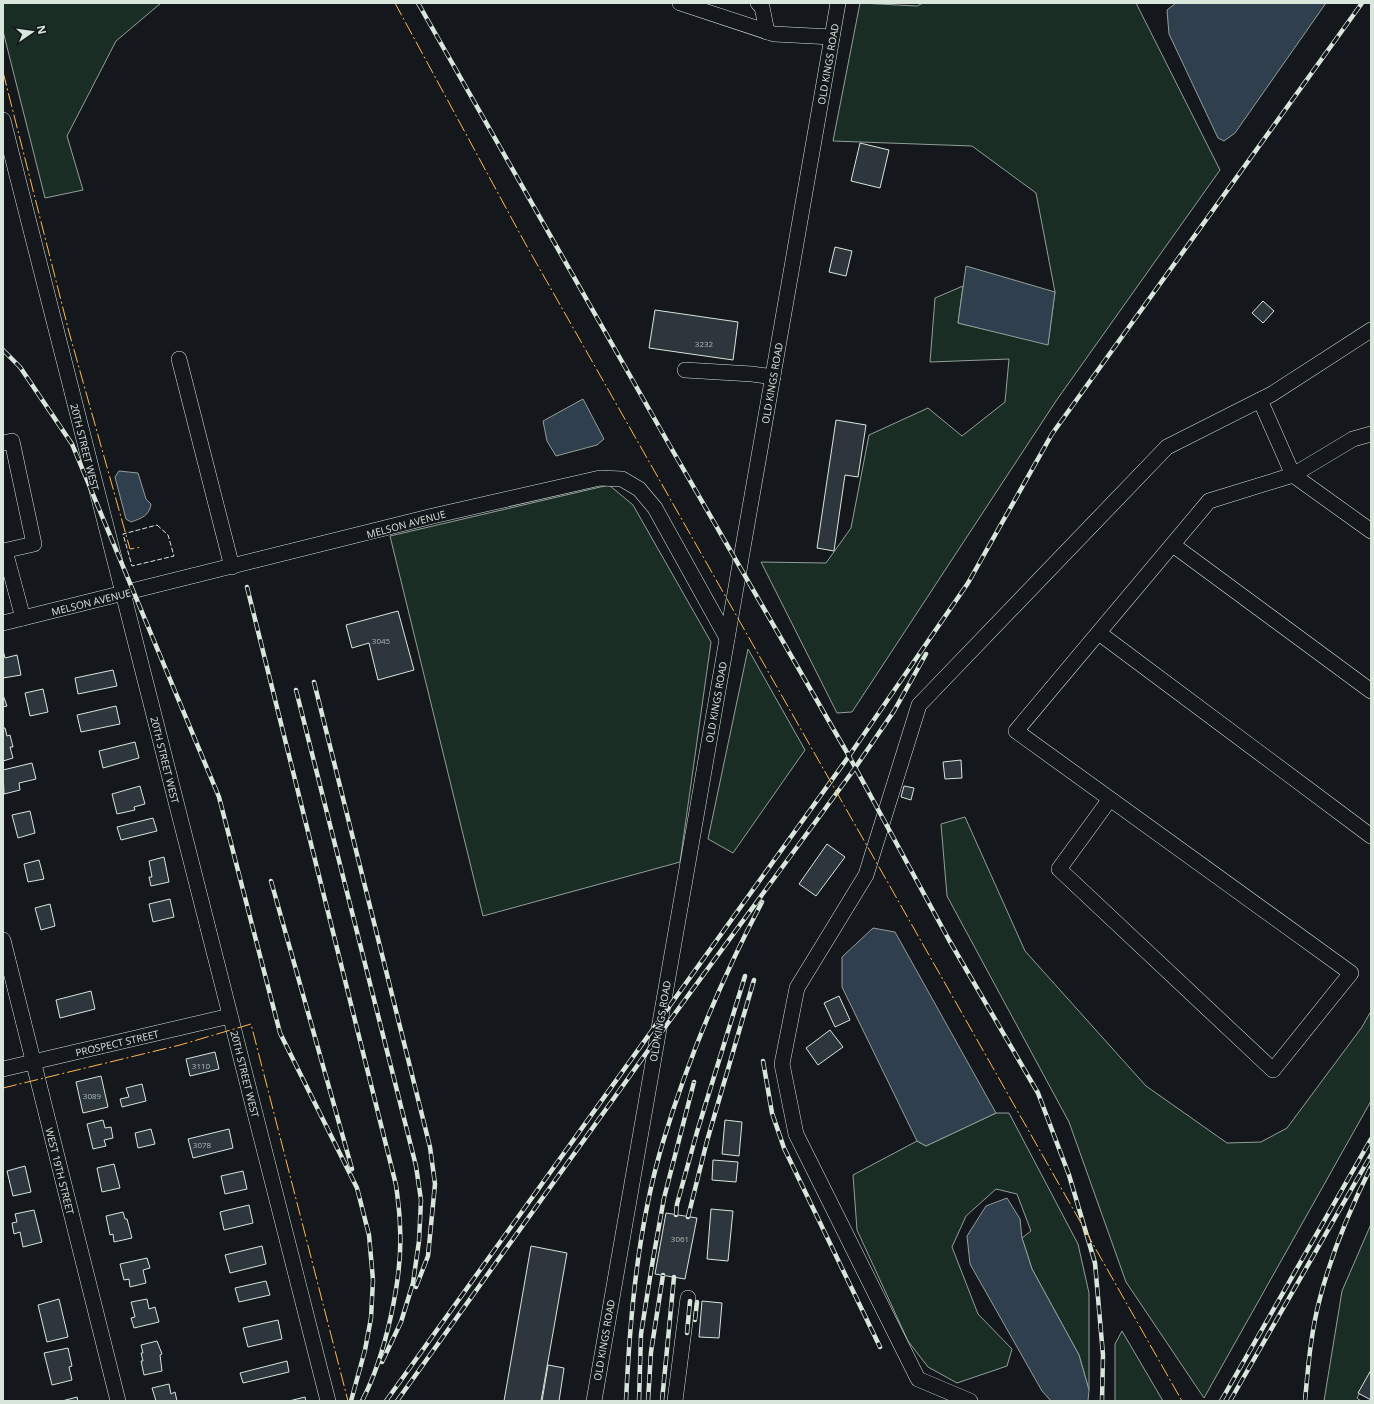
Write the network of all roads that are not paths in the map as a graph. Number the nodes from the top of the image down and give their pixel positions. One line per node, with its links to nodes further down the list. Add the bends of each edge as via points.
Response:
1 (680, 3): 4 (street)
2 (758, 3): 4 (street, via 762,7)
3 (838, 3): 5 (street, OLD KINGS ROAD)
4 (767, 32): 5 (street)
5 (832, 37): 10 (street, OLD KINGS ROAD)
6 (3, 120): 19 (street, 20TH STREET WEST)
7 (1371, 330): 11 (street)
8 (178, 359): 18 (street)
9 (684, 370): 10 (street)
10 (773, 377): 23 (street, OLD KINGS ROAD)
11 (1260, 400): 14 (street); 32 (street, via 1167,447 919,705 866,875 797,988 782,1064 796,1134 918,1379)
12 (1371, 434): 14 (street, via 1353,439)
13 (3, 443): 17 (street, via 12,441 34,544)
14 (1293, 475): 15 (street); 16 (street, via 1210,501)
15 (1371, 532)
16 (1173, 545): 22 (street); 24 (street)
17 (4, 551): 20 (street)
18 (232, 567): 19 (street, MELSON AVENUE); 23 (street, MELSON AVENUE, via 433,516 600,478 622,479 639,489 655,508)
19 (123, 594): 20 (street, MELSON AVENUE); 28 (street, 20TH STREET WEST)
20 (23, 618): 21 (street, MELSON AVENUE)
21 (3, 623)
22 (1099, 633): 25 (street, via 1016,731); 26 (street)
23 (727, 638): 35 (street, OLD KINGS ROAD)
24 (1371, 691)
25 (1110, 799): 25 (street, via 1351,973 1273,1070 1059,870)
26 (1371, 836)
27 (3, 940): 29 (street, WEST 19TH STREET)
28 (230, 1016): 29 (street, PROSPECT STREET); 34 (street, 20TH STREET WEST)
29 (33, 1062): 30 (street, PROSPECT STREET); 33 (street, WEST 19TH STREET)
30 (3, 1070)
31 (688, 1298): 36 (street)
32 (941, 1395): 37 (street)
33 (118, 1401)
34 (328, 1401)
35 (594, 1401)
36 (675, 1401)
37 (970, 1401)

